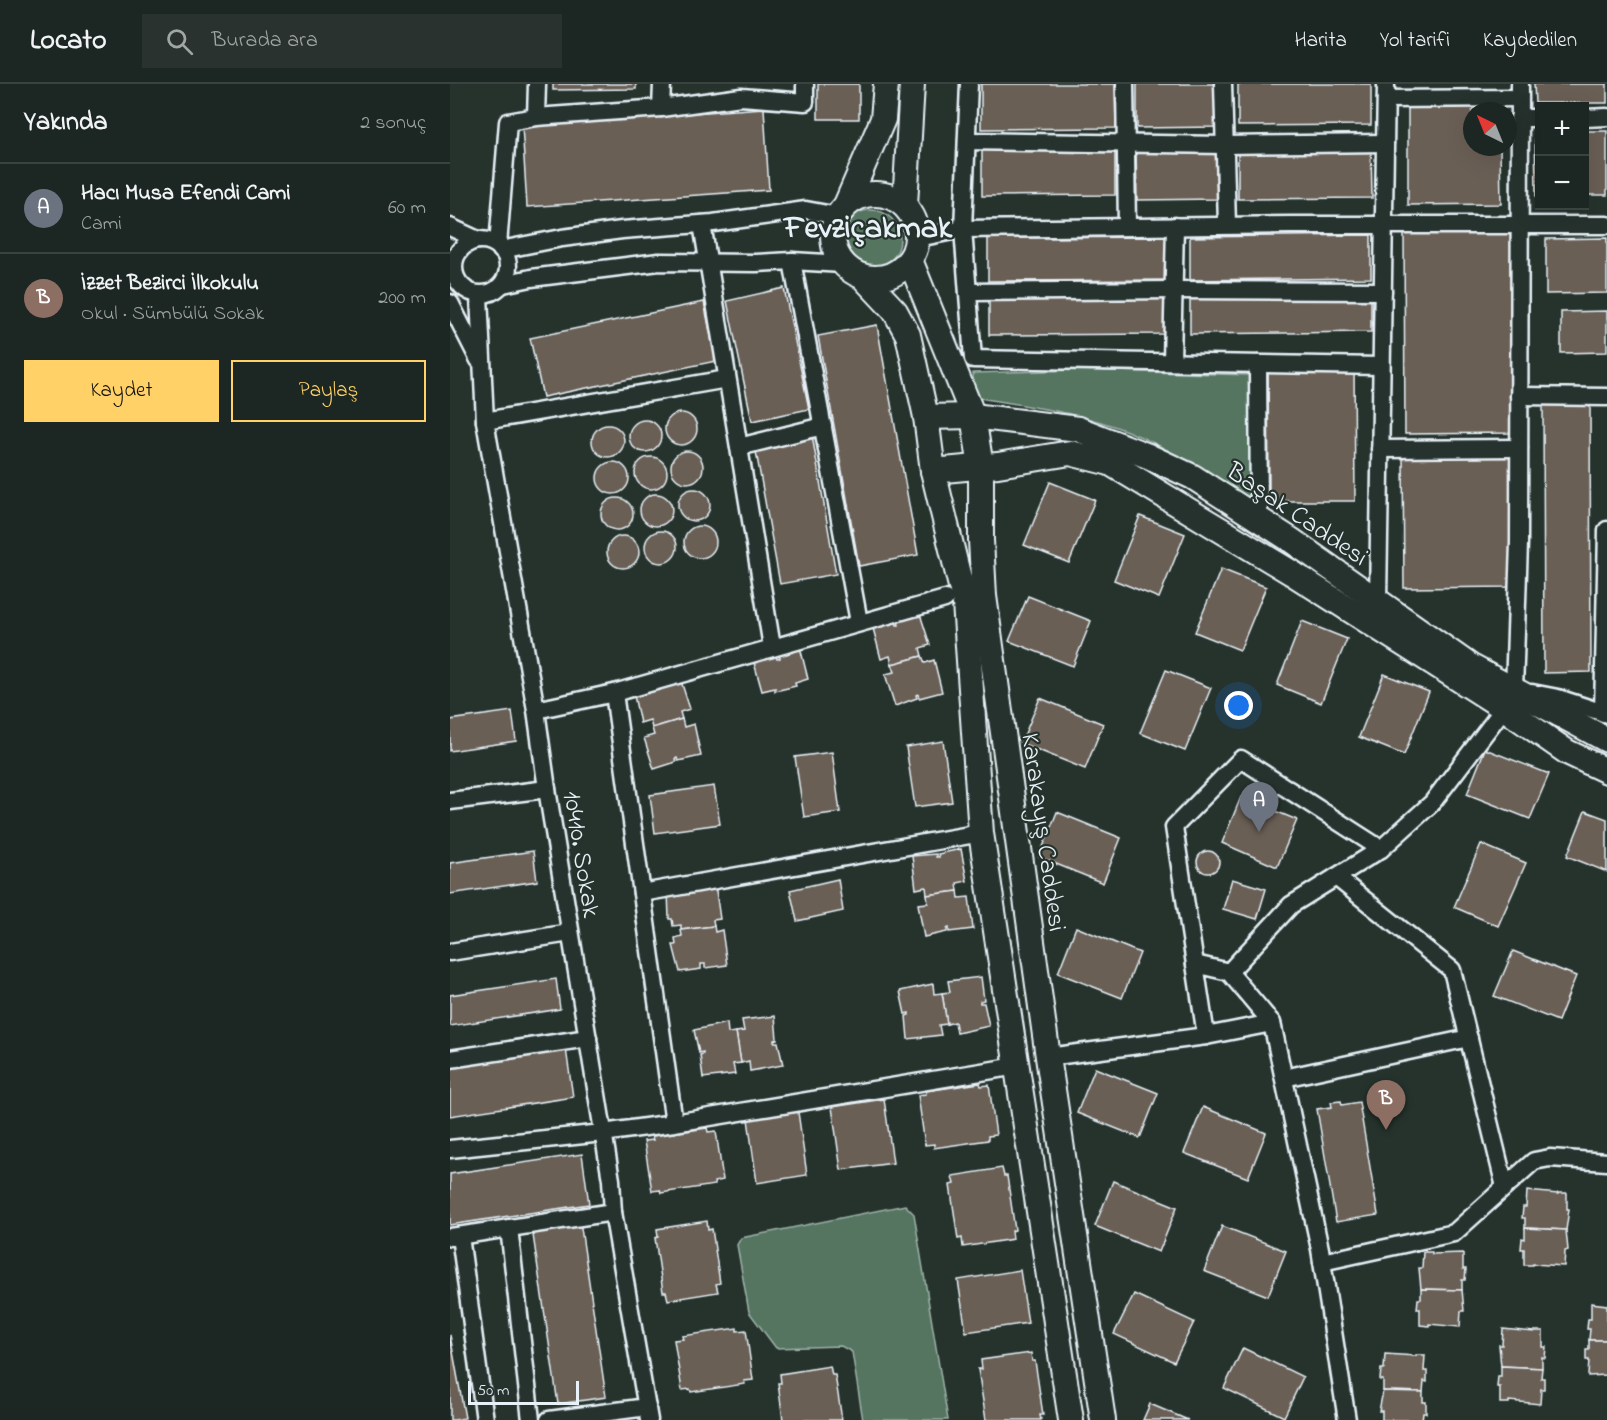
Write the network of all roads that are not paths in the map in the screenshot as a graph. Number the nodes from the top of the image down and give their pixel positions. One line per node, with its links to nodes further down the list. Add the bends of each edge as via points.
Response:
1 (537, 84): 14 (street)
2 (662, 84): 13 (street)
3 (805, 84): 9 (street, via 805,102)
4 (886, 84): 24 (main road, via 883,119)
5 (912, 84): 23 (main road)
6 (969, 84): 19 (street)
7 (1125, 84): 20 (street)
8 (1223, 84): 22 (street)
9 (741, 91): 13 (street)
10 (1386, 91): 11 (street); 21 (street)
11 (1478, 91): 12 (street)
12 (1520, 91): 16 (street)
13 (661, 108): 14 (street)
14 (536, 117): 36 (street, via 508,122)
15 (1607, 117): 18 (street)
16 (1519, 118): 17 (street); 28 (street)
17 (1535, 118)
18 (1589, 118)
19 (967, 141): 20 (street); 33 (street)
20 (1125, 143): 22 (street); 32 (street)
21 (1385, 143): 22 (street); 27 (street)
22 (1225, 145): 26 (street)
23 (905, 205): 24 (main road, via 875,194 857,198); 34 (main road)
24 (842, 210): 25 (street, via 806,210); 40 (main road, via 833,241 836,253)
25 (702, 224): 36 (street, via 622,230); 39 (street)
26 (1227, 225): 27 (street); 30 (street)
27 (1384, 225): 28 (street); 44 (street)
28 (1518, 225): 29 (street); 53 (street)
29 (1607, 225)
30 (1175, 226): 32 (street); 43 (street)
31 (450, 227): 35 (street)
32 (1127, 227): 33 (street)
33 (963, 230): 34 (street); 45 (street)
34 (918, 237): 37 (main road)
35 (478, 240): 36 (street); 42 (street, via 462,248 453,264)
36 (500, 247): 41 (street, via 508,267)
37 (910, 260): 40 (main road, via 887,277 873,278); 55 (main road, Karakayış Caddesi)
38 (792, 261): 39 (street); 40 (street); 58 (street)
39 (708, 262): 41 (street, via 659,262); 52 (street)
40 (852, 270): 56 (main road, via 895,311 908,335)
41 (503, 284): 46 (street)
42 (457, 286): 46 (street)
43 (1174, 290): 44 (street); 45 (street); 48 (street)
44 (1383, 291): 51 (street)
45 (968, 292): 48 (street, via 973,359)
46 (479, 296): 49 (street, 10410. Sokak)
47 (450, 303): 49 (street)
48 (1172, 362): 50 (street)
49 (481, 363): 57 (street, 10410. Sokak)
50 (1258, 364): 51 (street); 64 (street)
51 (1381, 366): 61 (street)
52 (727, 379): 57 (street); 59 (street)
53 (1519, 396): 54 (street); 60 (street)
54 (1607, 397)
55 (973, 416): 56 (main road, Başak Caddesi); 62 (main road, Karakayış Caddesi); 64 (main road, Başak Caddesi, via 1078,429 1193,477)
56 (926, 417): 63 (main road)
57 (485, 421): 72 (street, 10410. Sokak)
58 (823, 426): 59 (street); 68 (street)
59 (739, 447): 69 (street)
60 (1519, 448): 61 (street); 71 (street, via 1519,543)
61 (1380, 449): 67 (street)
62 (981, 467): 63 (main road, Başak Caddesi); 71 (main road, Başak Caddesi, via 1070,453 1110,462); 90 (main road, Karakayış Caddesi, via 984,596)
63 (933, 471): 78 (main road, via 965,603)
64 (1259, 519): 67 (main road, Başak Caddesi)
65 (1607, 530): 73 (street)
66 (945, 599): 68 (street)
67 (1378, 601): 71 (main road, Başak Caddesi, via 1470,666)
68 (859, 622): 69 (street)
69 (772, 647): 70 (street)
70 (614, 693): 72 (street); 81 (street)
71 (1509, 699): 73 (street, via 1558,698); 74 (main road, Başak Caddesi); 75 (main road, Başak Caddesi, via 1567,752); 79 (street, via 1432,803)
72 (536, 710): 76 (street, 10410. Sokak)
73 (1605, 713)
74 (1607, 740)
75 (1607, 771)
76 (547, 789): 77 (street); 82 (street, 10410. Sokak)
77 (450, 801)
78 (981, 833): 81 (street); 92 (main road)
79 (1381, 849): 80 (street); 84 (street, via 1241,759 1174,827)
80 (1336, 877): 85 (street, via 1291,905); 89 (street, via 1452,970)
81 (642, 893): 94 (street)
82 (570, 933): 83 (street); 88 (street, 10410. Sokak)
83 (450, 952)
84 (1195, 964): 85 (street); 87 (street)
85 (1229, 972): 86 (street)
86 (1272, 1023): 87 (street); 93 (street)
87 (1206, 1036): 90 (street)
88 (588, 1038): 91 (street); 95 (street, 10410. Sokak)
89 (1469, 1038): 93 (street); 98 (street)
90 (1048, 1057): 108 (main road, Karakayış Caddesi)
91 (450, 1059)
92 (1017, 1066): 94 (street); 107 (main road)
93 (1284, 1078): 102 (street)
94 (674, 1123): 95 (street)
95 (603, 1133): 96 (street); 99 (street, 10410. Sokak)
96 (450, 1149)
97 (1607, 1162): 98 (street, via 1551,1158 1534,1161)
98 (1505, 1187): 102 (street, via 1454,1233)
99 (613, 1212): 100 (street); 103 (street, 10410. Sokak)
100 (509, 1228): 101 (street); 105 (street)
101 (455, 1236): 104 (street)
102 (1322, 1262): 109 (street)
103 (648, 1413): 106 (street)
104 (485, 1420)
105 (531, 1420)
106 (549, 1420)
107 (1071, 1420)
108 (1103, 1420)
109 (1347, 1420)

